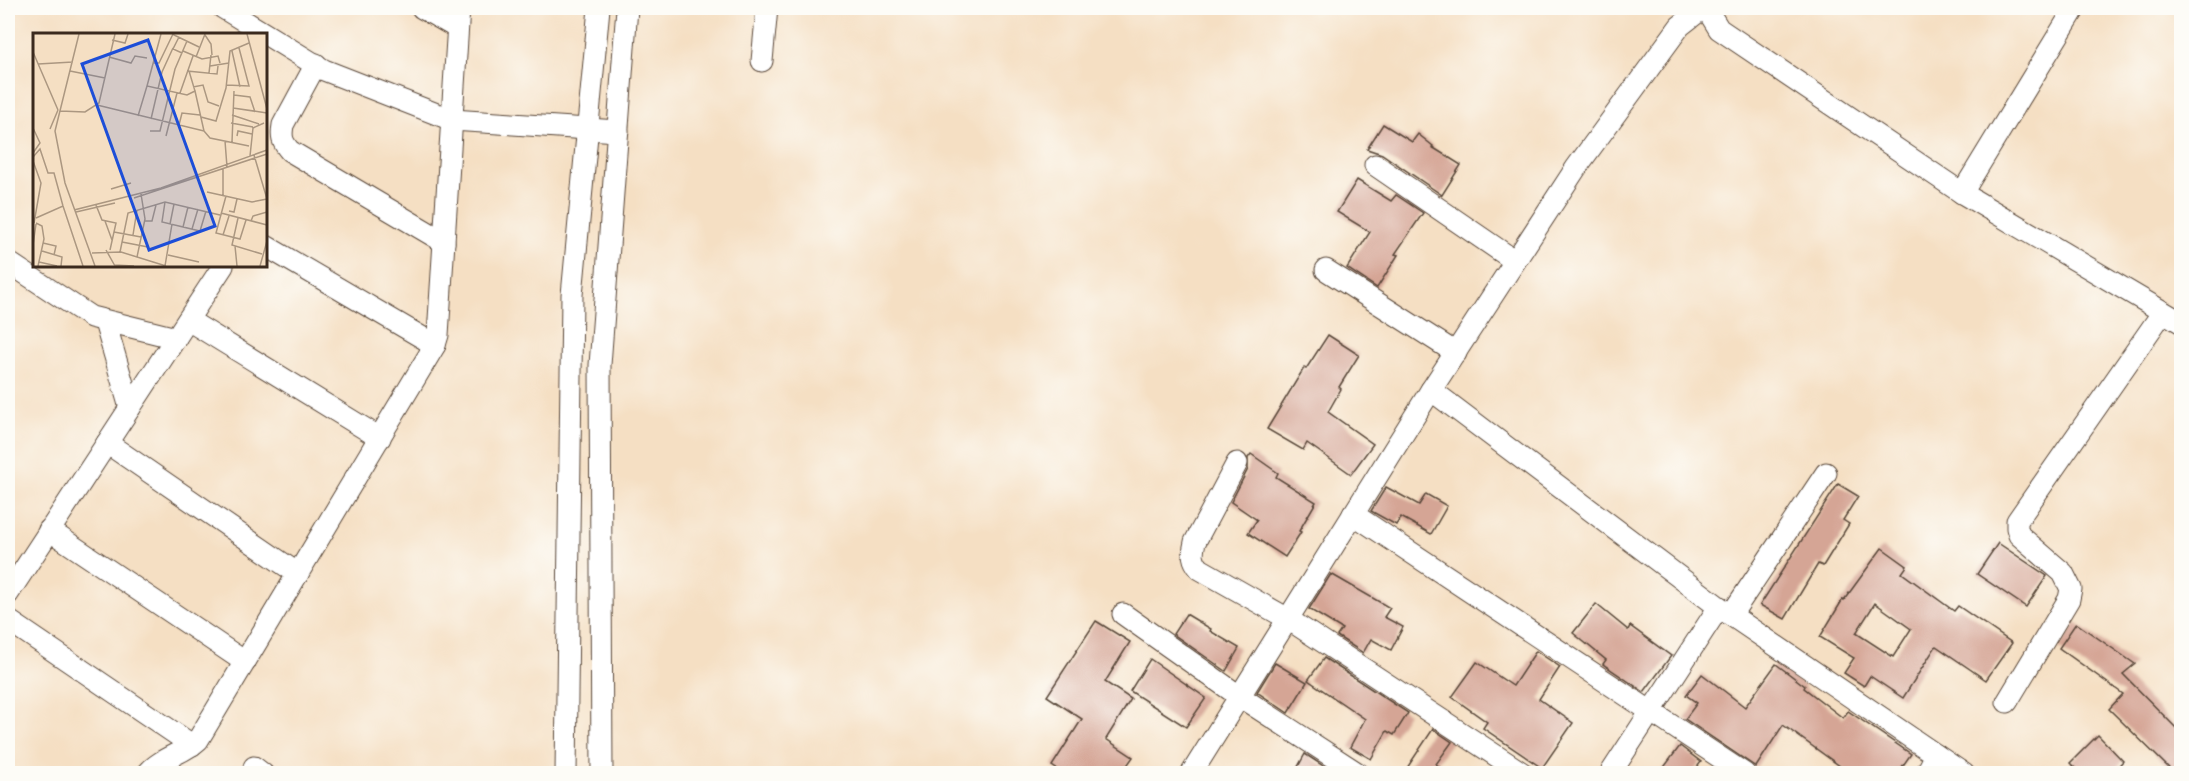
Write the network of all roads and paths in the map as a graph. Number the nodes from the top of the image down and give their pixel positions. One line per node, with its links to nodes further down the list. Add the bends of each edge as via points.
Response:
1 (223, 8): 9 (street)
2 (422, 8): 8 (street)
3 (599, 8): 14 (street)
4 (627, 8): 15 (street)
5 (767, 8): 11 (street)
6 (1704, 8): 17 (street, via 1719,29); 20 (street, via 1680,26 1576,168)
7 (2075, 8): 17 (street)
8 (458, 18): 13 (street)
9 (265, 33)
10 (267, 34): 12 (street)
11 (762, 61)
12 (316, 64): 13 (street); 18 (street, via 283,125 283,143 290,151)
13 (452, 120): 14 (street); 18 (street)
14 (588, 130): 15 (street); 38 (street, via 572,295)
15 (618, 132): 37 (street, via 600,365)
16 (1375, 165): 20 (street)
17 (1962, 193): 24 (street)
18 (444, 242): 29 (street)
19 (267, 247): 29 (street)
20 (1515, 261): 30 (street)
21 (8, 262): 26 (street, via 79,310)
22 (222, 267): 25 (street)
23 (1326, 270): 30 (street)
24 (2163, 312): 27 (street); 49 (street, via 2017,521 2019,535 2063,573 2071,589 2069,599)
25 (188, 320): 28 (street); 33 (street)
26 (105, 322): 28 (street); 32 (street)
27 (2181, 323)
28 (176, 338): 32 (street)
29 (435, 345): 33 (street)
30 (1456, 352): 31 (street)
31 (1431, 390): 39 (street); 43 (street)
32 (130, 408): 34 (street)
33 (380, 438): 41 (street)
34 (107, 443): 40 (street); 41 (street)
35 (1237, 463): 45 (street, via 1195,542 1194,562)
36 (1826, 473): 43 (street)
37 (601, 501): 38 (street); 55 (street)
38 (569, 504): 54 (street)
39 (1353, 514): 45 (street); 50 (street)
40 (50, 530): 42 (street); 47 (street)
41 (298, 574): 47 (street)
42 (8, 594)
43 (1725, 611): 50 (street); 52 (street)
44 (1123, 614): 48 (street)
45 (1288, 619): 48 (street); 58 (street)
46 (8, 620): 51 (street)
47 (245, 662): 51 (street)
48 (1239, 696): 56 (street); 57 (street)
49 (2007, 702)
50 (1650, 712): 59 (street); 60 (street)
51 (192, 745): 53 (street, via 163,760)
52 (1936, 755): 61 (street); 62 (street)
53 (147, 774)
54 (566, 774)
55 (602, 774)
56 (1191, 774)
57 (1359, 774)
58 (1524, 774)
59 (1610, 774)
60 (1745, 774)
61 (1926, 774)
62 (1964, 774)

